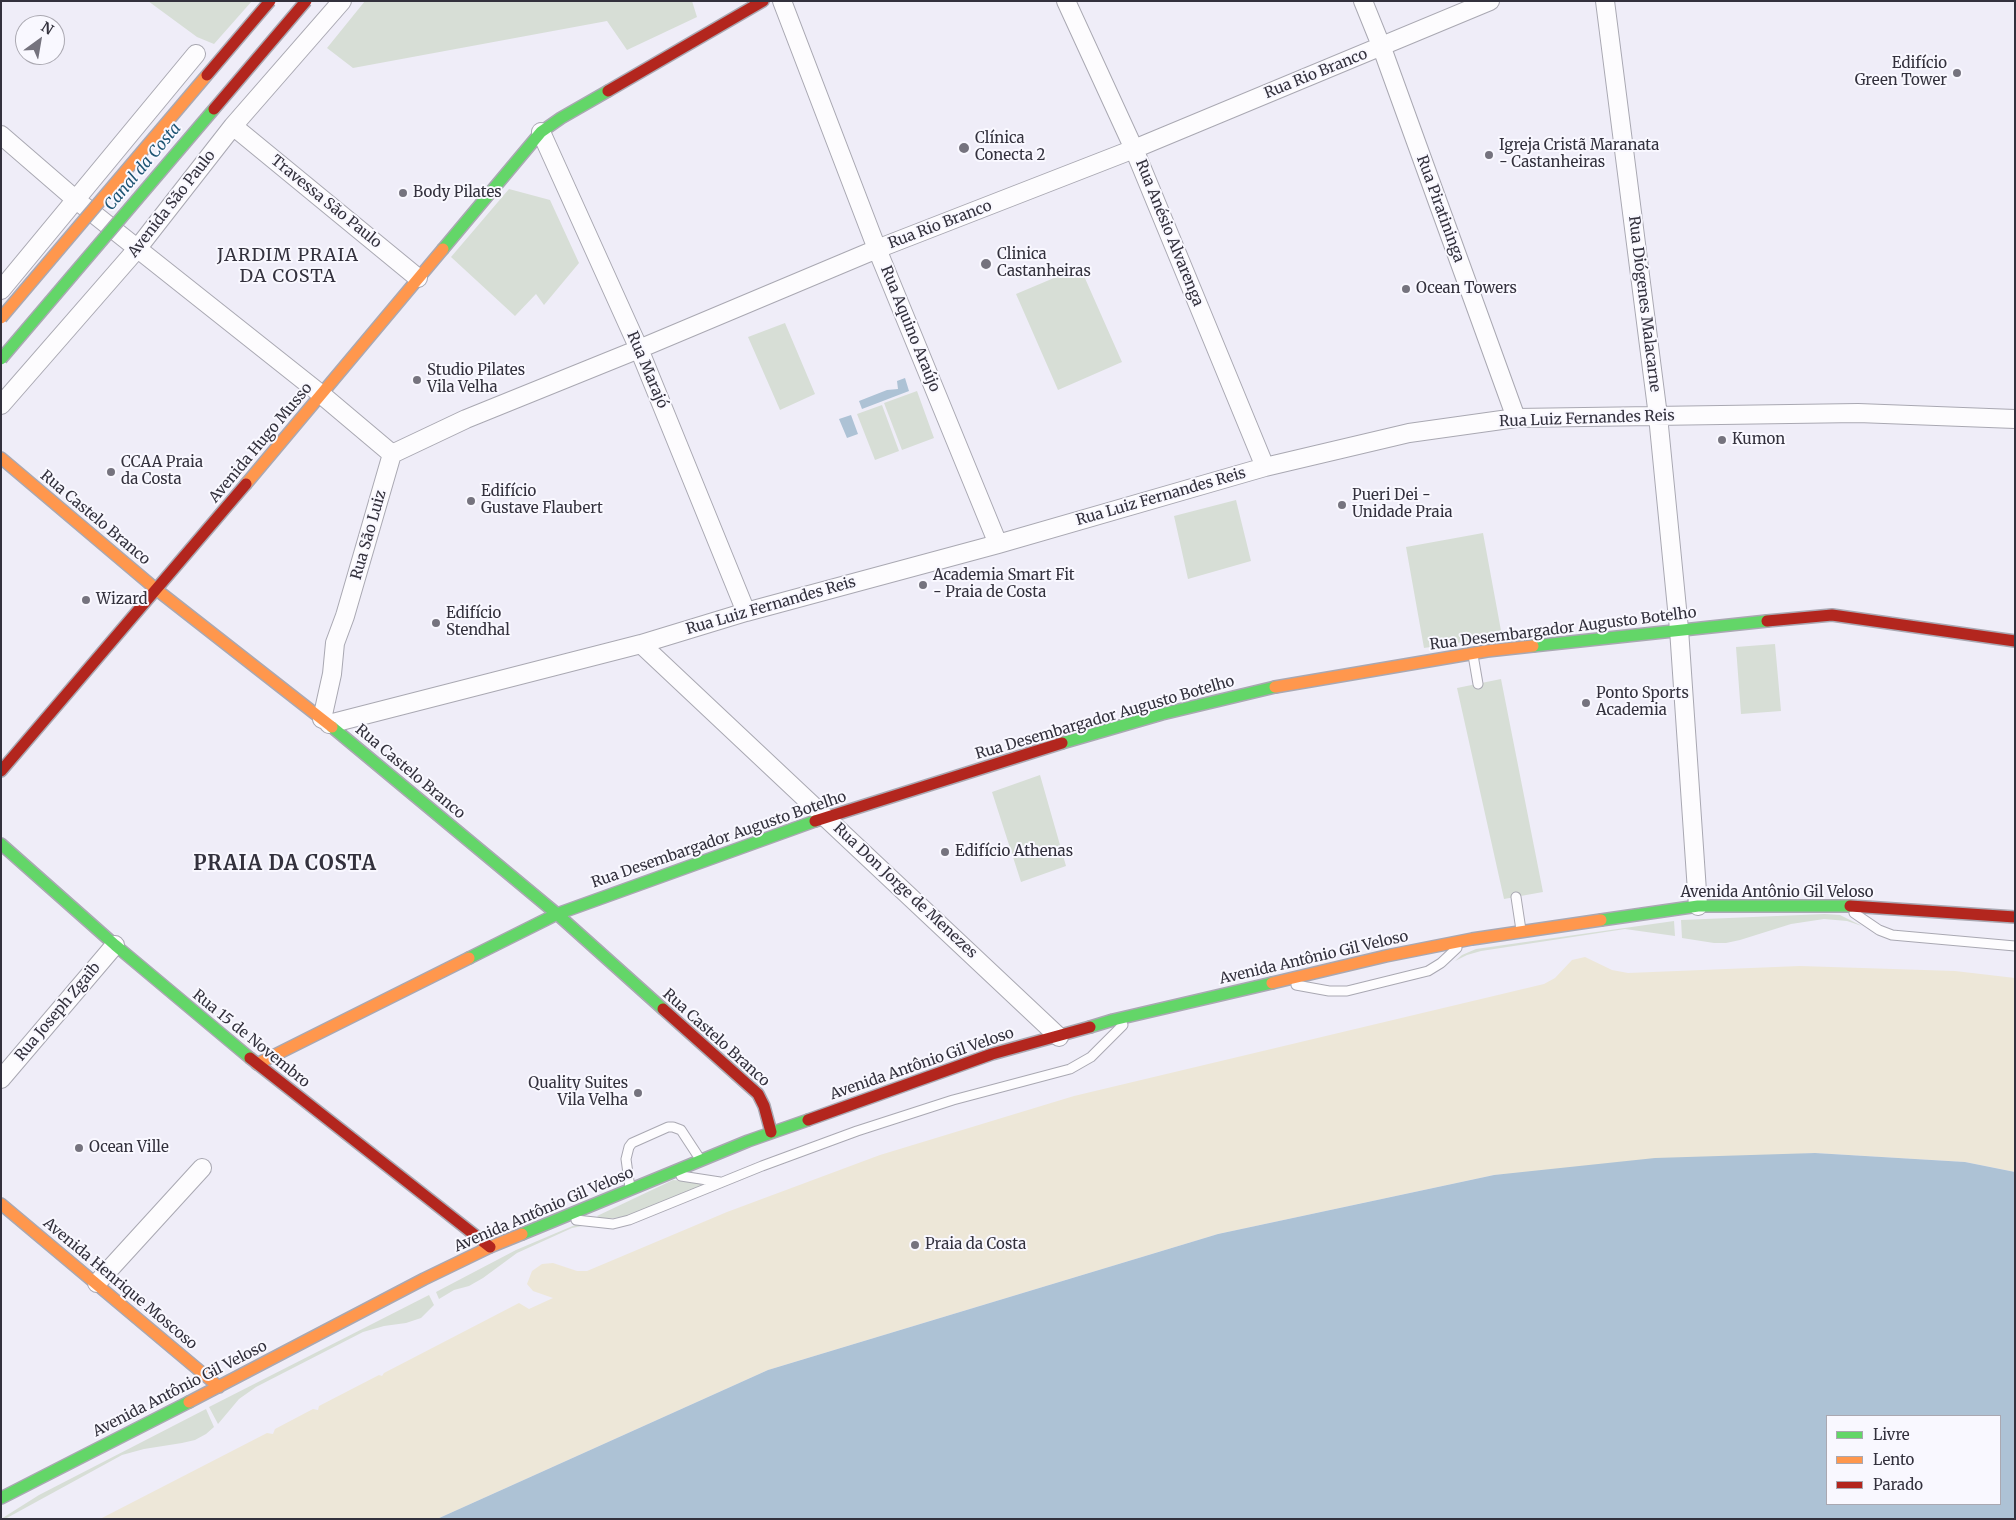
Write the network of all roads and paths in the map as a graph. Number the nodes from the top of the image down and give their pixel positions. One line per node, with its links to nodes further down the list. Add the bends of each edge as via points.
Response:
1 (270, 1): 21 (street, bridge)
2 (306, 1): 23 (street, bridge)
3 (342, 1): 12 (street, Avenida São Paulo)
4 (763, 1): 13 (street, Avenida Hugo Musso)
5 (782, 1): 18 (street, Rua Aquino Araújo)
6 (1066, 1): 15 (street, Rua Anésio Alvarenga)
7 (1362, 1): 10 (street, Rua Piratininga)
8 (1490, 1): 10 (street, Rua Rio Branco)
9 (1605, 1): 26 (street, Rua Diógenes Malacarne)
10 (1382, 48): 15 (street, Rua Rio Branco); 27 (street, Rua Piratininga)
11 (196, 54): 16 (street)
12 (233, 126): 17 (street, Avenida São Paulo); 19 (street, Travessa São Paulo)
13 (542, 132): 19 (street, Avenida Hugo Musso); 22 (street, Rua Marajó)
14 (1, 135): 16 (street)
15 (1134, 149): 18 (street, Rua Rio Branco); 31 (street, Rua Anésio Alvarenga)
16 (80, 202): 17 (street, bridge); 20 (street)
17 (138, 249): 24 (street); 25 (street, Avenida São Paulo)
18 (877, 249): 22 (street, Rua Rio Branco); 32 (street, Rua Aquino Araújo)
19 (418, 278): 24 (street, Avenida Hugo Musso)
20 (1, 290)
21 (1, 318)
22 (639, 349): 29 (street, Rua Rio Branco, via 466,419); 34 (street, Rua Marajó)
23 (1, 359)
24 (322, 395): 29 (street); 33 (street, Avenida Hugo Musso)
25 (1, 405)
26 (1658, 416): 27 (street, Rua Luiz Fernandes Reis); 28 (street, Rua Luiz Fernandes Reis, via 1858,413); 35 (street, Rua Diógenes Malacarne)
27 (1516, 418): 31 (street, Rua Luiz Fernandes Reis, via 1408,433)
28 (2015, 419)
29 (392, 454): 40 (street, Rua São Luiz, via 335,643)
30 (1, 458): 33 (street, Rua Castelo Branco)
31 (1264, 467): 32 (street, Rua Luiz Fernandes Reis)
32 (998, 544): 34 (street, Rua Luiz Fernandes Reis)
33 (157, 590): 40 (street, Rua Castelo Branco); 41 (street, Avenida Hugo Musso)
34 (746, 612): 37 (street, Rua Luiz Fernandes Reis)
35 (1679, 629): 36 (street, Rua Desembargador Augusto Botelho, via 1832,615); 38 (street, Rua Desembargador Augusto Botelho); 46 (street, Rua Diógenes Malacarne)
36 (2015, 641)
37 (641, 644): 40 (street, Rua Luiz Fernandes Reis); 42 (street, Rua Don Jorge de Menezes)
38 (1472, 653): 39 (lane); 42 (street, Rua Desembargador Augusto Botelho, via 1263,689 1162,714)
39 (1478, 684)
40 (326, 721): 47 (street, Rua Castelo Branco)
41 (1, 771)
42 (827, 817): 47 (street, Rua Desembargador Augusto Botelho); 55 (street, Rua Don Jorge de Menezes)
43 (1, 844): 51 (street, Rua 15 de Novembro)
44 (1516, 897): 49 (lane)
45 (1842, 905): 46 (street, Avenida Antônio Gil Veloso); 48 (street, Avenida Antônio Gil Veloso); 52 (lane, via 1879,930 1892,934)
46 (1698, 906): 49 (street, Avenida Antônio Gil Veloso)
47 (557, 914): 56 (street, Rua Desembargador Augusto Botelho); 58 (street, Rua Castelo Branco, via 758,1094)
48 (2015, 917)
49 (1522, 932): 50 (street, Avenida Antônio Gil Veloso)
50 (1464, 941): 53 (street, Avenida Antônio Gil Veloso); 53 (lane, via 1441,963 1428,970 1347,990 1329,991)
51 (115, 945): 56 (street, Rua 15 de Novembro); 57 (street, Rua Joseph Zgaib)
52 (2015, 946)
53 (1279, 982): 54 (street, Avenida Antônio Gil Veloso)
54 (1131, 1016): 55 (street, Avenida Antônio Gil Veloso); 62 (lane, via 1091,1057 1070,1069 905,1115)
55 (1059, 1037): 58 (street, Avenida Antônio Gil Veloso, via 992,1054)
56 (257, 1064): 66 (street, Rua 15 de Novembro)
57 (1, 1079)
58 (771, 1132): 59 (street, Avenida Antônio Gil Veloso)
59 (701, 1162): 61 (street, Avenida Antônio Gil Veloso); 63 (lane, via 681,1130 668,1127 629,1147 626,1159)
60 (202, 1168): 67 (street)
61 (668, 1174): 62 (lane); 63 (street, Avenida Antônio Gil Veloso)
62 (721, 1182): 65 (lane, via 613,1224)
63 (630, 1190): 65 (street, Avenida Antônio Gil Veloso)
64 (1, 1204): 67 (street, Avenida Henrique Moscoso)
65 (559, 1218): 66 (street, Avenida Antônio Gil Veloso)
66 (490, 1247): 68 (street, Avenida Antônio Gil Veloso)
67 (97, 1284): 68 (street, Avenida Henrique Moscoso)
68 (219, 1387): 69 (street, Avenida Antônio Gil Veloso)
69 (4, 1495)

